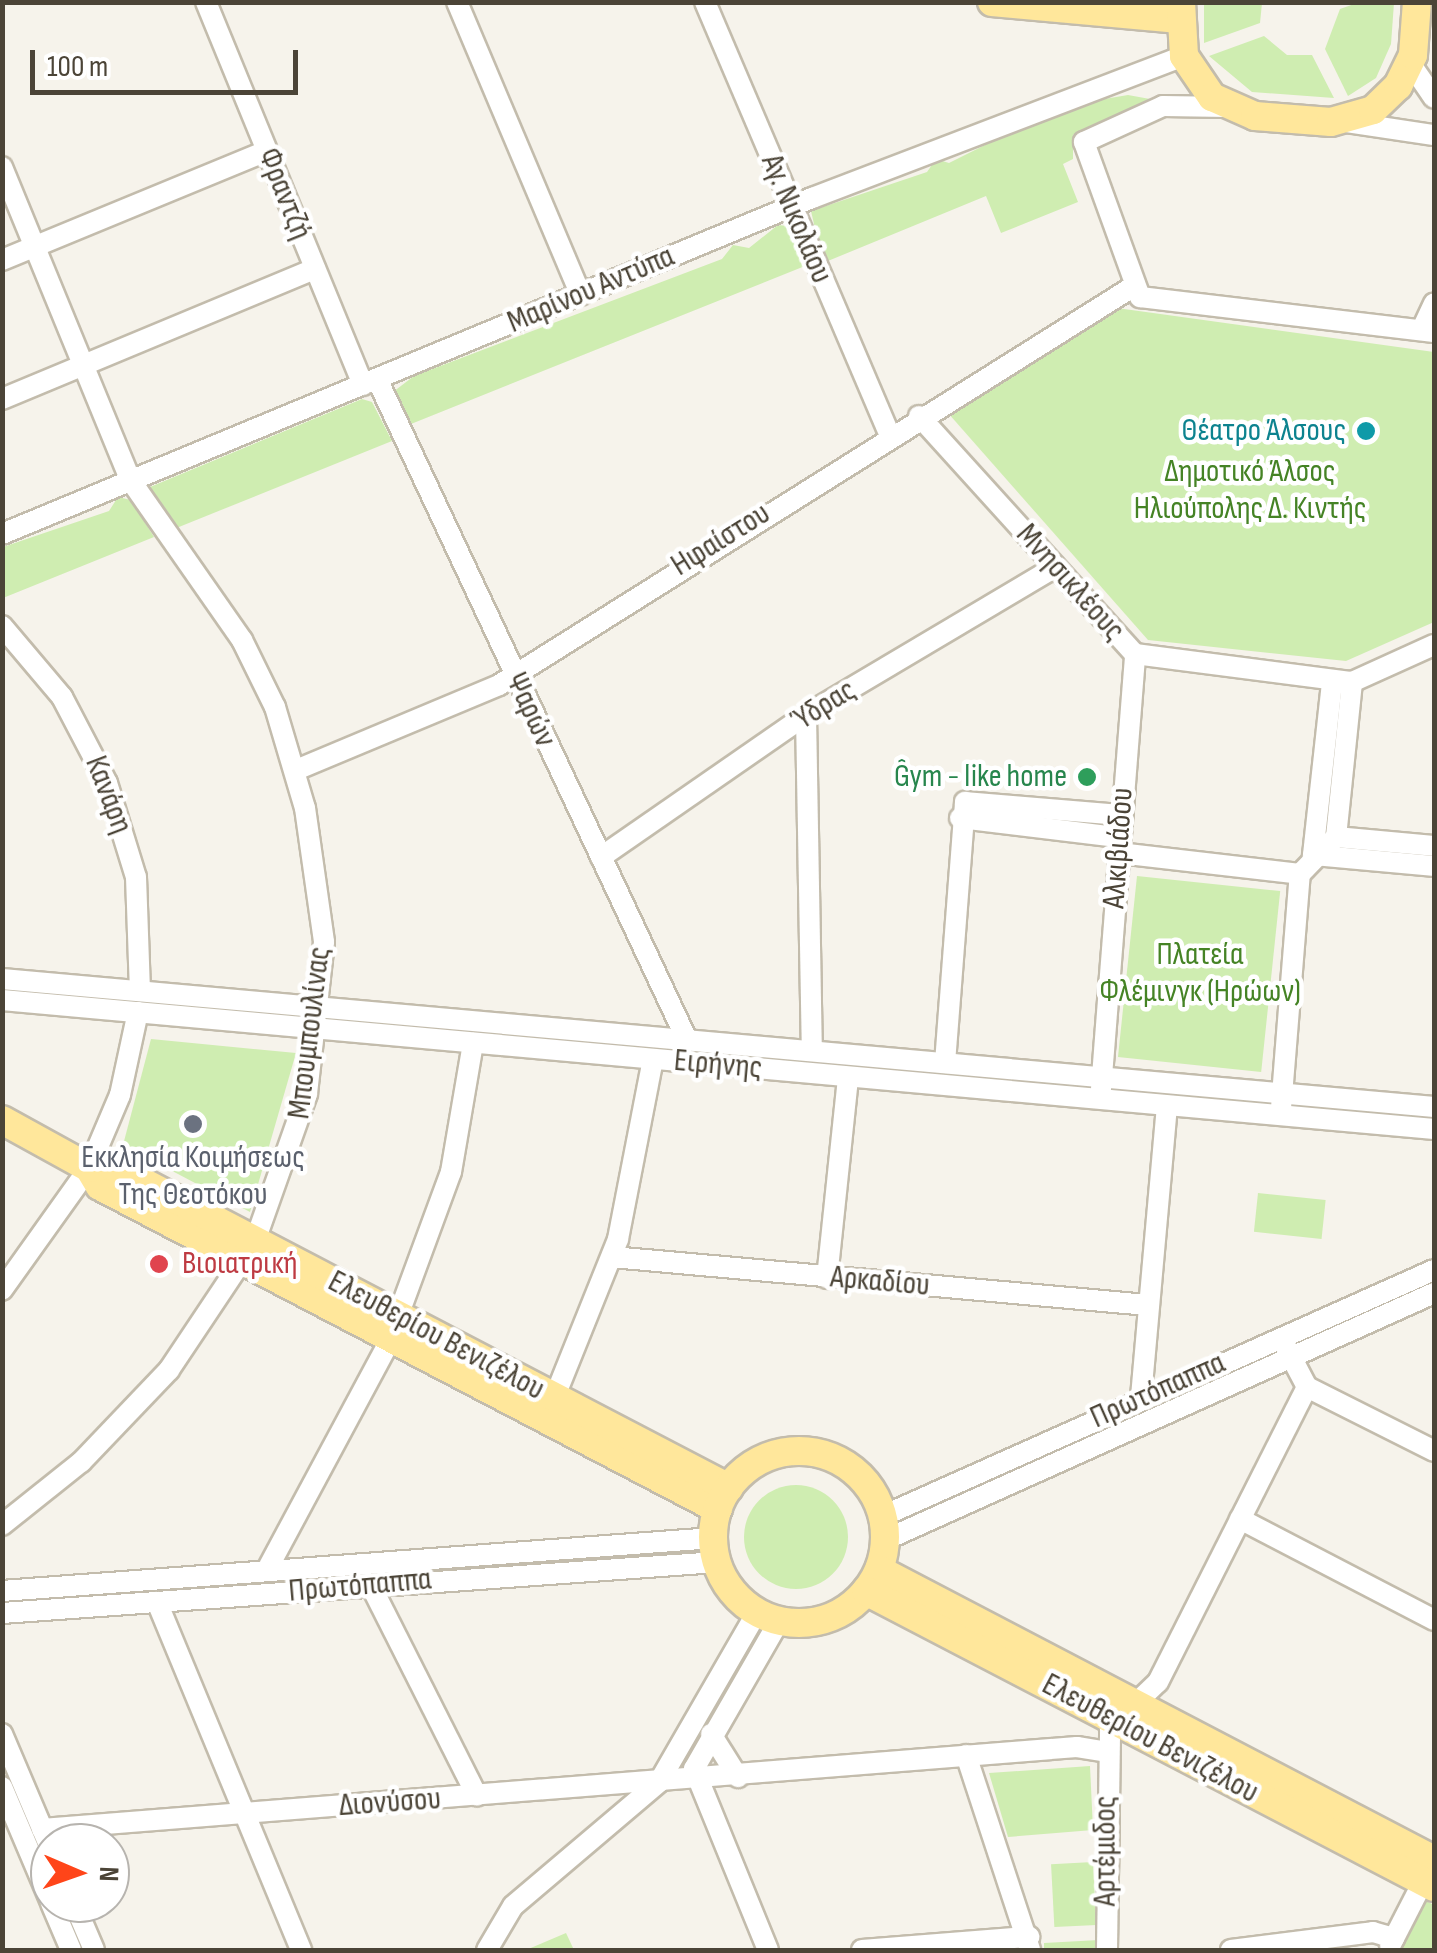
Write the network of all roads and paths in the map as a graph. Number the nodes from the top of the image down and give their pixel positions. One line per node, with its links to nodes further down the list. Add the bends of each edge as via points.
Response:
1 (206, 2): 13 (street, Φραντζή)
2 (458, 2): 20 (street)
3 (705, 2): 15 (street, Αγ. Νικολάου)
4 (992, 2): 6 (main road)
5 (1420, 6): 8 (main road)
6 (1180, 10): 7 (main road)
7 (1184, 56): 10 (main road); 15 (street, Μαρίνου Αντύπα)
8 (1410, 63): 9 (street); 11 (main road, via 1387,99)
9 (1434, 98)
10 (1228, 107): 11 (main road); 19 (street, via 1164,106 1081,147)
11 (1340, 121): 12 (street)
12 (1434, 135)
13 (266, 151): 16 (street); 18 (street, Φραντζή)
14 (2, 168): 16 (street, Μπουμπουλίνας)
15 (791, 207): 20 (street, Μαρίνου Αντύπα); 27 (street, Αγ. Νικολάου)
16 (35, 246): 17 (street); 23 (street, Μπουμπουλίνας)
17 (2, 260)
18 (315, 269): 23 (street); 24 (street, Φραντζή)
19 (1134, 286): 22 (street, via 1140,297); 26 (street, Ηφαίστου)
20 (581, 295): 24 (street, Μαρίνου Αντύπα)
21 (1434, 302): 22 (street)
22 (1428, 330)
23 (85, 366): 25 (street); 28 (street, Μπουμπουλίνας)
24 (370, 382): 28 (street, Μαρίνου Αντύπα); 34 (street, Ψαρών)
25 (2, 399)
26 (919, 416): 27 (street, Ηφαίστου); 30 (street, Μνησικλέους)
27 (889, 434): 34 (street, Ηφαίστου)
28 (131, 482): 29 (street, Μαρίνου Αντύπα); 37 (street, Μπουμπουλίνας, via 242,640)
29 (2, 534)
30 (1055, 567): 33 (street, Μνησικλέους); 36 (street, Ύδρας)
31 (2, 626): 49 (street, Κανάρη, via 62,697 107,783 136,877)
32 (1434, 645): 35 (street)
33 (1136, 654): 35 (street, Μνησικλέους); 38 (street, Αλκιβιάδου)
34 (514, 674): 37 (street, Ηφαίστου); 44 (street, Ψαρών)
35 (1342, 682): 40 (street); 43 (street)
36 (806, 716): 44 (street, Ύδρας); 54 (street)
37 (296, 770): 50 (street, Μπουμπουλίνας, via 321,885)
38 (1119, 815): 39 (street, via 982,799 965,802); 41 (street, Αλκιβιάδου)
39 (960, 818): 41 (street); 56 (street)
40 (1336, 837): 42 (street); 43 (street)
41 (1118, 845): 46 (street); 58 (street, Αλκιβιάδου)
42 (1434, 846)
43 (1313, 854): 45 (street); 46 (street)
44 (601, 856): 52 (street, Ψαρών)
45 (1434, 866)
46 (1300, 874): 60 (street)
47 (2, 979): 49 (street, Ειρήνης)
48 (2, 1000): 49 (street, Ειρήνης)
49 (139, 1002): 50 (street, Ειρήνης); 51 (street, Ειρήνης); 65 (street, Κανάρη, via 120,1095)
50 (320, 1006): 51 (street, Μπουμπουλίνας); 52 (street, Ειρήνης)
51 (316, 1029): 53 (street, Ειρήνης); 66 (street, Μπουμπουλίνας, via 290,1159)
52 (687, 1040): 54 (street, Ειρήνης)
53 (474, 1043): 55 (street, Ειρήνης); 73 (street, via 451,1172)
54 (812, 1051): 56 (street, Ειρήνης)
55 (653, 1060): 57 (street, Ειρήνης); 67 (street)
56 (946, 1063): 58 (street, Ειρήνης)
57 (848, 1076): 59 (street, Ειρήνης); 69 (street)
58 (1102, 1077): 59 (street, Αλκιβιάδου); 60 (street, Ειρήνης)
59 (1099, 1101): 62 (street, Ειρήνης)
60 (1282, 1105): 61 (street, Ειρήνης); 62 (street, Ειρήνης); 64 (street, Ειρήνης)
61 (1434, 1107)
62 (1167, 1108): 72 (street)
63 (2, 1120): 65 (main road, Ελευθερίου Βενιζέλου)
64 (1434, 1130)
65 (89, 1168): 66 (main road, Ελευθερίου Βενιζέλου, via 100,1186); 70 (street, Κανάρη)
66 (249, 1251): 73 (main road, Ελευθερίου Βενιζέλου); 81 (street, Μπουμπουλίνας, via 170,1370 81,1462)
67 (612, 1257): 69 (street, Αρκαδίου); 77 (street)
68 (1434, 1270): 74 (street, Πρωτόπαππα)
69 (827, 1278): 72 (street, Αρκαδίου)
70 (2, 1290)
71 (1434, 1293): 74 (street, Πρωτόπαππα)
72 (1148, 1305): 76 (street)
73 (394, 1327): 77 (main road, Ελευθερίου Βενιζέλου); 84 (street)
74 (1286, 1346): 75 (street); 76 (street, Πρωτόπαππα); 82 (street, Πρωτόπαππα)
75 (1307, 1387): 78 (street); 80 (street, Αρτέμιδος)
76 (1141, 1397): 82 (street, Πρωτόπαππα)
77 (550, 1408): 79 (main road, Ελευθερίου Βενιζέλου)
78 (1434, 1451)
79 (723, 1498): 82 (main road, via 766,1457 815,1452 858,1474); 83 (main road)
80 (1240, 1519): 91 (street); 92 (street, Αρτέμιδος)
81 (2, 1525)
82 (884, 1528): 85 (main road)
83 (715, 1550): 84 (street, Πρωτόπαππα); 86 (street, Πρωτόπαππα); 90 (main road)
84 (269, 1566): 87 (street, Πρωτόπαππα)
85 (873, 1580): 90 (main road, via 827,1618); 92 (main road, Ελευθερίου Βενιζέλου)
86 (370, 1584): 88 (street, Πρωτόπαππα); 101 (street)
87 (2, 1591)
88 (156, 1602): 89 (street, Πρωτόπαππα); 102 (street)
89 (2, 1613)
90 (768, 1616): 94 (street); 99 (street)
91 (1434, 1620)
92 (1126, 1718): 95 (street, Αρτέμιδος); 106 (main road, Ελευθερίου Βενιζέλου)
93 (2, 1734): 103 (street)
94 (711, 1734): 97 (street); 98 (street)
95 (1109, 1752): 96 (street, Διονύσου); 117 (street, Αρτέμιδος)
96 (966, 1755): 97 (street, Διονύσου); 109 (street)
97 (738, 1776): 98 (street, Διονύσου)
98 (697, 1780): 99 (street, Διονύσου); 115 (street)
99 (659, 1782): 101 (street, Διονύσου); 114 (street, via 514,1906)
100 (2, 1787): 105 (street)
101 (477, 1796): 102 (street, Διονύσου)
102 (245, 1814): 104 (street, Διονύσου); 113 (street)
103 (40, 1823)
104 (130, 1828)
105 (30, 1852)
106 (1432, 1870): 110 (street)
107 (60, 1923): 111 (street)
108 (83, 1923): 112 (street)
109 (1030, 1944): 116 (street)
110 (1391, 1944): 118 (street, via 1373,1932)
111 (71, 1950)
112 (94, 1950)
113 (301, 1950)
114 (487, 1950)
115 (768, 1950)
116 (862, 1950)
117 (1106, 1950)
118 (1232, 1950)

